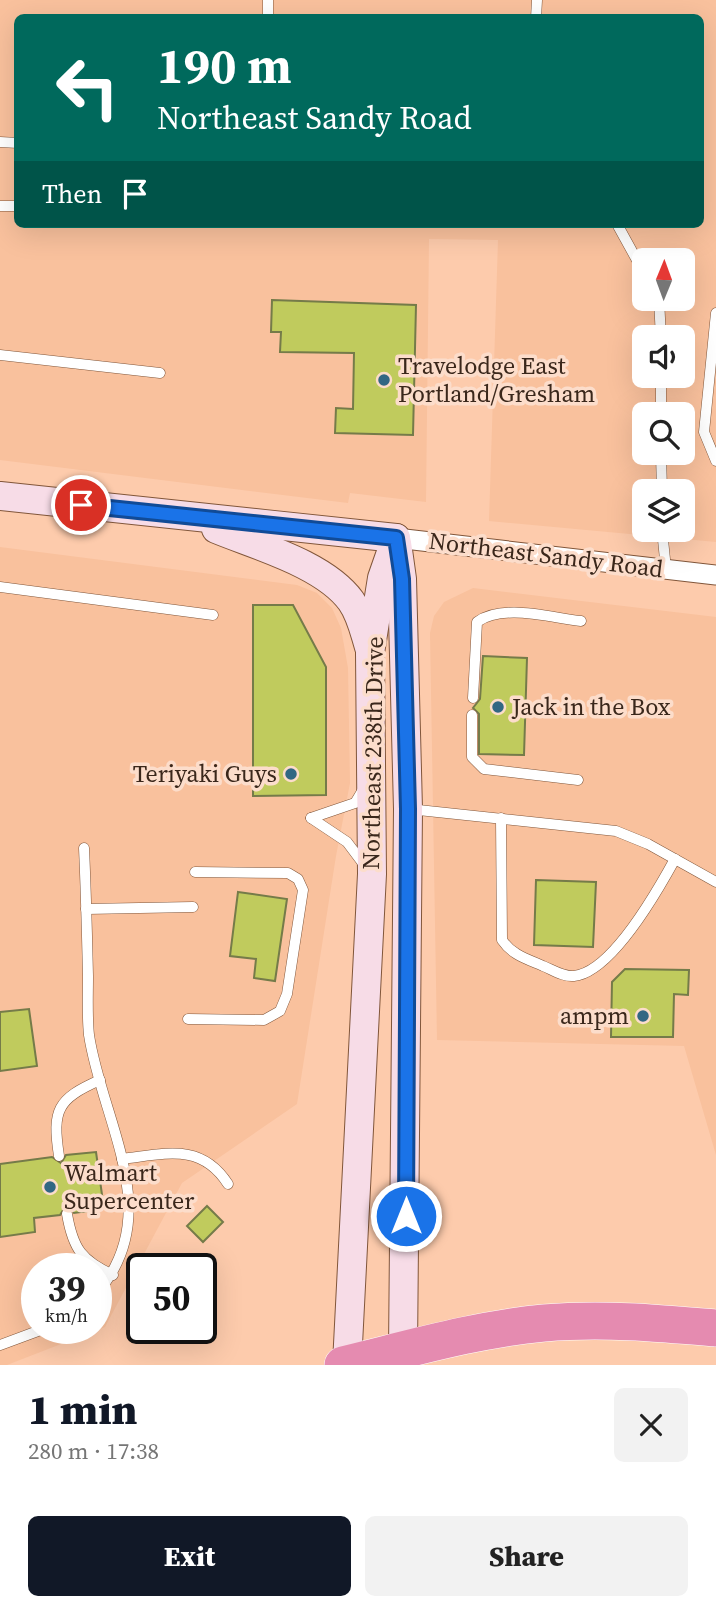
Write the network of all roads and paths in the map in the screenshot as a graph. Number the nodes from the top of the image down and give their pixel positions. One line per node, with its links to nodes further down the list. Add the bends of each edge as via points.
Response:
1 (619, 228): 2 (lane)
2 (632, 251)
3 (716, 313): 6 (lane, via 704,432)
4 (0, 355): 5 (lane)
5 (160, 373)
6 (716, 461)
7 (0, 496): 8 (main road, Northeast Sandy Road)
8 (188, 517): 9 (main road, Northeast Sandy Road); 16 (main road, via 307,566 339,589 360,618)
9 (396, 538): 11 (street, Northeast Sandy Road); 16 (main road, Northeast 238th Drive, via 382,578); 21 (main road, Northeast 238th Drive, via 402,579)
10 (663, 542): 11 (lane)
11 (666, 569): 12 (street, Northeast Sandy Road)
12 (716, 575)
13 (0, 587): 14 (lane)
14 (213, 615)
15 (581, 621): 17 (lane, via 488,614 477,622)
16 (370, 653): 19 (main road, Northeast 238th Drive)
17 (473, 698)
18 (472, 715): 20 (lane, via 472,757 484,769)
19 (373, 773): 26 (main road, Northeast 238th Drive); 26 (lane, via 355,803 311,818 347,842)
20 (578, 780)
21 (408, 809): 22 (lane); 40 (main road, Northeast 238th Drive)
22 (501, 818): 24 (lane, via 616,831); 24 (lane, via 502,940 514,953 564,975 585,973 604,959 649,904)
23 (84, 848): 29 (lane)
24 (674, 859): 27 (lane)
25 (195, 872): 30 (lane, via 288,873 298,879 303,890 287,994 280,1011 264,1020)
26 (372, 874): 41 (main road, Northeast 238th Drive)
27 (716, 882)
28 (193, 907): 29 (lane)
29 (86, 909): 31 (lane, via 89,1035)
30 (188, 1019)
31 (100, 1080): 32 (lane, via 65,1098 58,1110); 33 (lane)
32 (59, 1156)
33 (122, 1159): 34 (lane, via 182,1153 199,1157 218,1168); 36 (lane, via 128,1239)
34 (228, 1184)
35 (68, 1214): 36 (lane, via 71,1236 88,1263)
36 (113, 1275)
37 (716, 1328): 40 (highway, via 591,1320 503,1329)
38 (21, 1337): 39 (lane)
39 (0, 1345)
40 (403, 1351): 41 (highway)
41 (345, 1365)

